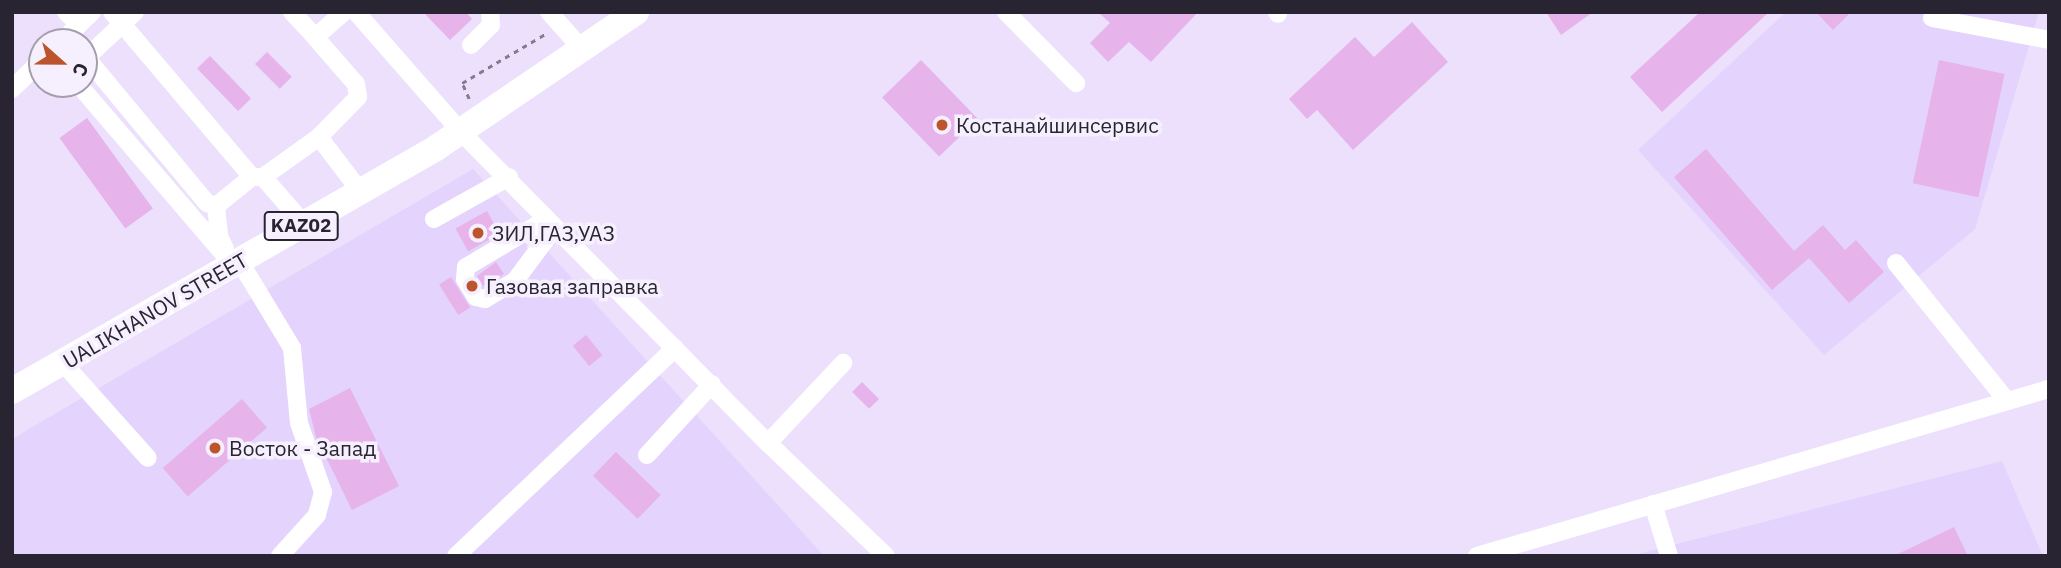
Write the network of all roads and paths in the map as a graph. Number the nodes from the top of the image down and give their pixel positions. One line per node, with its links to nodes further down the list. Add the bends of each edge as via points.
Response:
1 (292, 12): 10 (street)
2 (344, 12): 10 (street)
3 (356, 12): 21 (street)
4 (490, 12): 13 (street, via 491,25)
5 (636, 12): 14 (highway, KАZ02)
6 (1006, 12): 17 (street)
7 (123, 16): 12 (street); 23 (street)
8 (555, 18): 14 (street); 20 (path, via 462,83)
9 (1932, 19): 11 (street)
10 (315, 37): 22 (street, via 356,84 358,97)
11 (2049, 40)
12 (98, 42)
13 (471, 45)
14 (582, 49): 21 (highway, UALIKHANOV STREET / KАZ02)
15 (98, 72): 26 (street, via 208,203)
16 (28, 74): 18 (street)
17 (1076, 83)
18 (12, 89)
19 (90, 98): 31 (street)
20 (469, 99)
21 (461, 132): 24 (street); 25 (highway, UALIKHANOV STREET / KАZ02)
22 (319, 137): 23 (street); 25 (street)
23 (258, 177): 26 (street); 29 (street)
24 (509, 177): 27 (street); 28 (street)
25 (360, 191): 29 (highway, UALIKHANOV STREET / KАZ02)
26 (216, 206): 31 (street, via 219,236)
27 (434, 219)
28 (551, 223): 28 (street, via 466,267 465,279 477,297 485,299 515,281); 32 (street)
29 (304, 224): 31 (highway, UALIKHANOV STREET / KАZ02)
30 (1896, 263): 38 (street)
31 (237, 264): 33 (highway, UALIKHANOV STREET / KАZ02); 43 (street, via 292,348 299,423 323,492 317,515)
32 (675, 348): 35 (street); 44 (street)
33 (63, 363): 37 (highway, UALIKHANOV STREET / KАZ02); 41 (street)
34 (843, 363): 39 (street)
35 (712, 384): 39 (street); 40 (street)
36 (2049, 389): 38 (street)
37 (12, 391)
38 (2007, 401): 42 (street)
39 (768, 443): 45 (street)
40 (647, 454)
41 (148, 458)
42 (1653, 504): 46 (street); 47 (street)
43 (280, 556)
44 (456, 556)
45 (886, 556)
46 (1477, 556)
47 (1669, 556)

